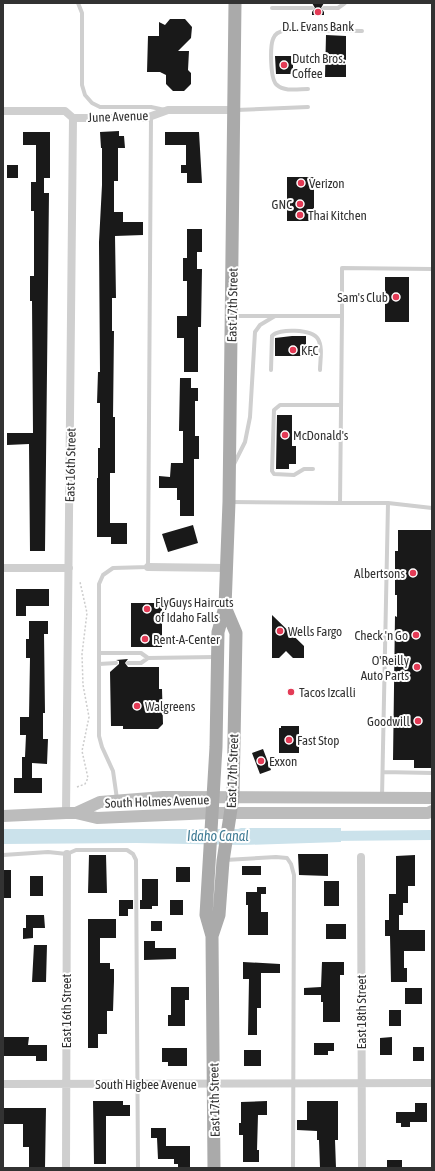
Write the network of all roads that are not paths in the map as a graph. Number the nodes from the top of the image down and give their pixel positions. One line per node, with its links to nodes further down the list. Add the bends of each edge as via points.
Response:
1 (78, 3): 10 (lane, via 82,12 82,85 85,95 100,107 151,107)
2 (235, 3): 11 (main road, East 17th Street)
3 (345, 3): 6 (lane, via 338,8)
4 (272, 8): 5 (lane)
5 (312, 8)
6 (324, 8)
7 (362, 31): 8 (lane, via 285,30 276,35 272,43 273,80 282,88)
8 (308, 89)
9 (308, 107): 11 (lane)
10 (168, 110): 11 (street, June Avenue); 13 (street, June Avenue)
11 (234, 110): 16 (main road, East 17th Street)
12 (3, 111): 14 (street, June Avenue, via 65,111)
13 (151, 116): 14 (street, June Avenue); 28 (lane)
14 (73, 118): 30 (street, East 16th Street)
15 (432, 269): 18 (lane, via 342,268)
16 (232, 316): 17 (lane); 23 (main road, East 17th Street)
17 (275, 316): 18 (lane); 23 (lane, via 260,325 255,332 250,417 245,442)
18 (342, 316): 21 (lane)
19 (271, 370): 20 (lane, via 270,339 274,333 304,332 317,337 320,343)
20 (320, 370)
21 (341, 405): 22 (lane, via 280,405 274,410 274,474 294,475 304,469); 25 (lane)
22 (313, 469)
23 (230, 474): 24 (main road, East 17th Street)
24 (229, 502): 25 (lane); 31 (main road, East 17th Street)
25 (340, 503): 26 (lane)
26 (388, 503): 27 (lane); 39 (lane)
27 (432, 508)
28 (148, 567): 31 (street); 33 (lane, via 113,568 102,575 99,584)
29 (3, 568): 30 (street)
30 (69, 568): 47 (street, East 16th Street)
31 (226, 568): 32 (main road, East 17th Street)
32 (225, 607): 34 (main road, East 17th Street, via 218,632); 41 (main road, East 17th Street, via 236,633)
33 (99, 653): 35 (lane, via 141,653); 36 (lane)
34 (217, 657): 35 (lane); 42 (main road, East 17th Street)
35 (148, 658): 38 (lane, via 141,663)
36 (99, 664): 37 (lane); 45 (lane, via 100,736 113,771)
37 (116, 664)
38 (128, 664)
39 (383, 772): 40 (lane); 43 (lane)
40 (432, 773)
41 (233, 796): 42 (main road); 43 (main road); 50 (main road, East 17th Street)
42 (213, 797): 45 (main road); 48 (main road, East 17th Street)
43 (382, 797): 44 (main road)
44 (432, 798)
45 (117, 800): 47 (main road, via 95,803)
46 (432, 811): 50 (main road, South Holmes Avenue)
47 (71, 812): 48 (main road, South Holmes Avenue, via 97,818); 49 (main road, South Holmes Avenue)
48 (212, 813): 50 (main road, South Holmes Avenue); 55 (main road, East 17th Street, via 206,915)
49 (3, 816)
50 (230, 819): 53 (main road, East 17th Street)
51 (67, 854): 52 (lane, via 48,852); 60 (street, East 16th Street); 61 (lane, via 76,850 127,850 136,860)
52 (3, 855)
53 (223, 855): 55 (main road, East 17th Street, via 219,915); 57 (lane, via 287,858 291,864 294,875)
54 (361, 857): 56 (street, East 18th Street)
55 (212, 936): 62 (main road, East 17th Street)
56 (361, 1082): 57 (street, South Higbee Avenue); 58 (street, South Higbee Avenue); 67 (street, East 18th Street)
57 (293, 1083): 62 (street, South Higbee Avenue); 66 (lane)
58 (432, 1083)
59 (3, 1084): 60 (street, South Higbee Avenue)
60 (66, 1084): 61 (street, South Higbee Avenue); 63 (street, East 16th Street)
61 (139, 1084): 62 (street, South Higbee Avenue); 64 (lane)
62 (214, 1084): 65 (main road, East 17th Street)
63 (66, 1168)
64 (138, 1168)
65 (214, 1168)
66 (293, 1168)
67 (362, 1168)

